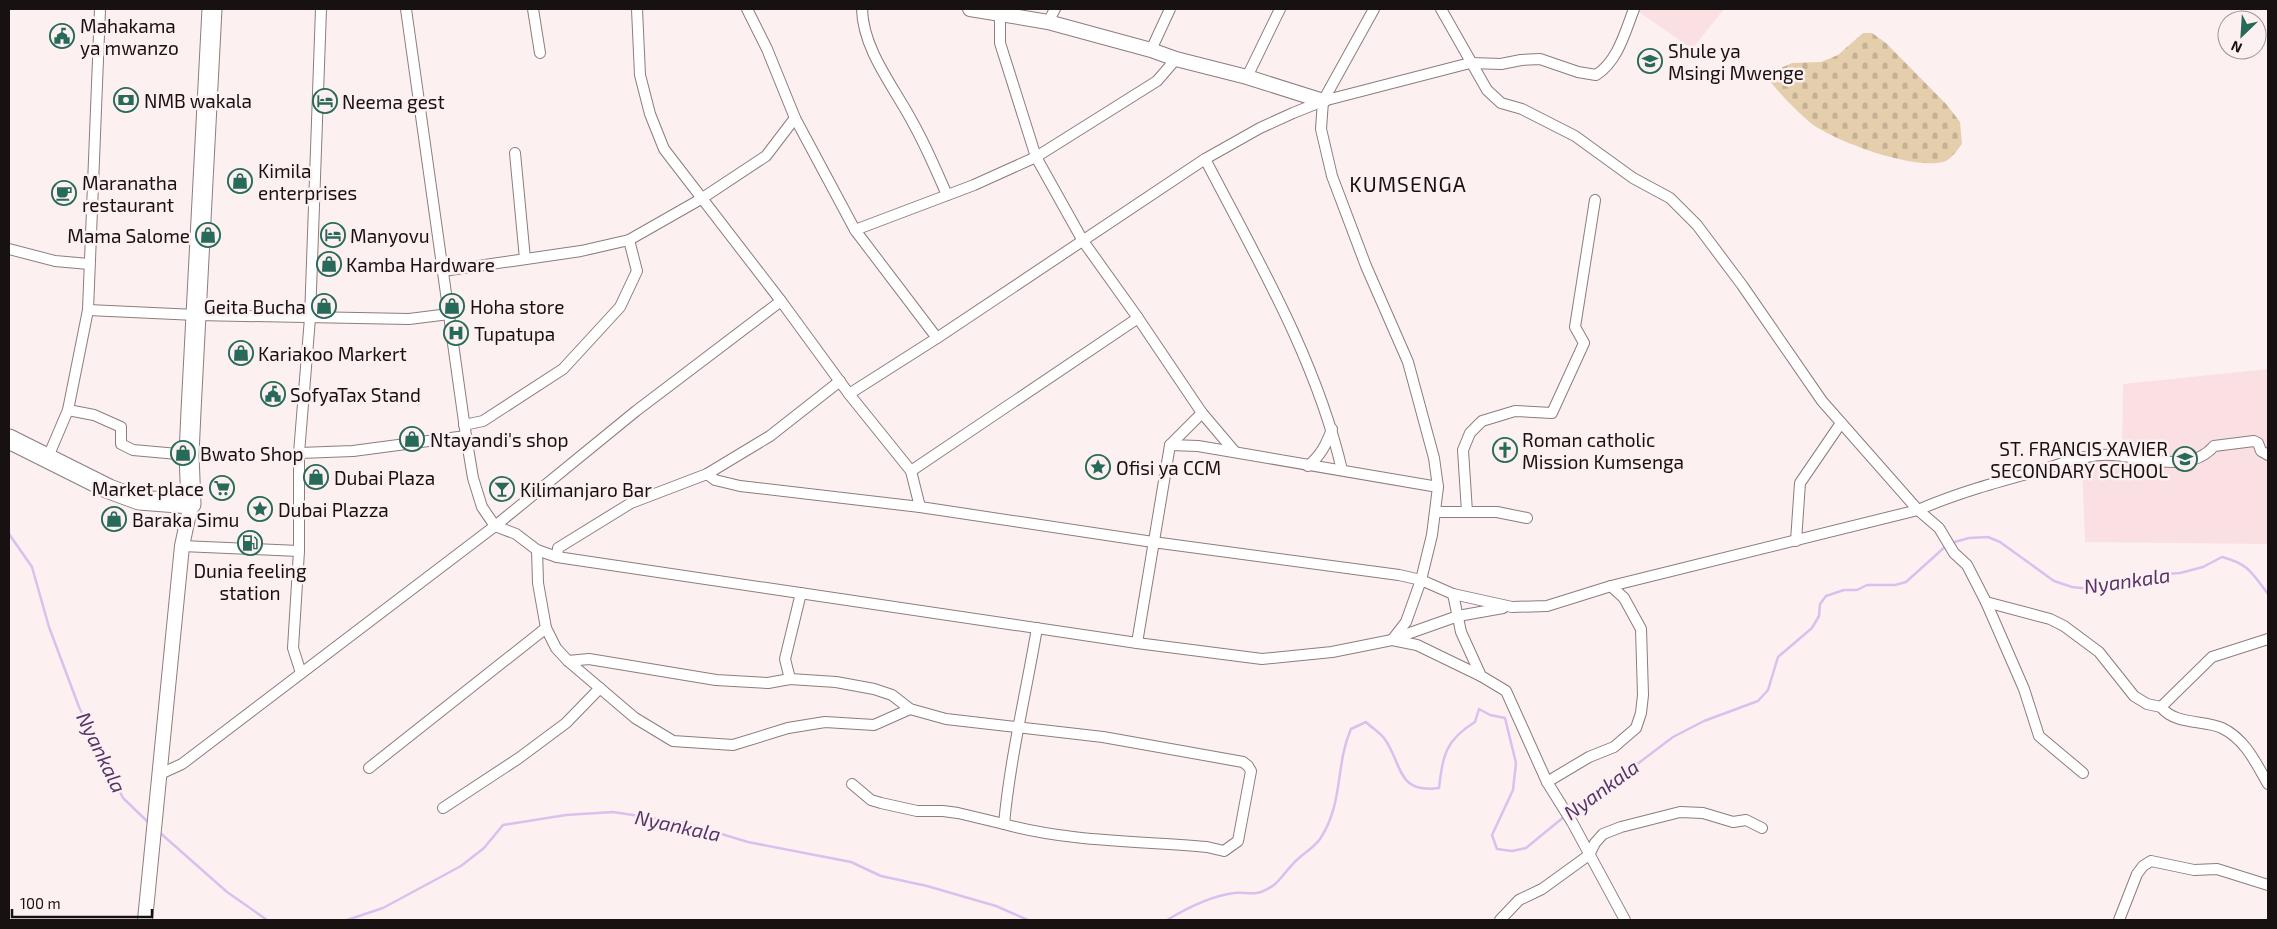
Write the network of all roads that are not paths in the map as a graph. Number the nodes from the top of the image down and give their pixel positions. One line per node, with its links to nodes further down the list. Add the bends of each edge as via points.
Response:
1 (100, 9): 35 (street)
2 (212, 9): 40 (highway)
3 (321, 9): 41 (street)
4 (406, 9): 36 (street)
5 (533, 9): 18 (street)
6 (637, 9): 28 (street, via 640,74 650,114 664,149)
7 (747, 9): 23 (street)
8 (862, 9): 27 (street, via 863,25 881,67 927,148)
9 (970, 9): 15 (main road)
10 (1170, 9): 17 (street)
11 (1280, 9): 21 (street)
12 (1374, 9): 22 (street)
13 (1441, 9): 20 (street)
14 (1634, 9): 20 (street, via 1608,68 1596,75 1540,60)
15 (1000, 14): 16 (main road); 25 (street, via 1000,43)
16 (1051, 15): 17 (main road)
17 (1150, 50): 19 (main road)
18 (540, 53)
19 (1176, 59): 21 (main road); 25 (street, via 1157,81)
20 (1470, 63): 22 (street); 48 (street, via 1487,90 1501,103 1522,109 1574,136 1633,178 1670,198 1697,225)
21 (1248, 77): 22 (main road)
22 (1323, 101): 26 (street, via 1260,128); 63 (street, via 1321,130 1332,176 1366,266 1408,362 1434,458)
23 (795, 118): 28 (street, via 766,156); 30 (street)
24 (515, 153): 34 (street)
25 (1036, 157): 27 (street); 32 (street)
26 (1204, 159): 32 (street); 50 (street, via 1290,324)
27 (947, 195): 30 (street)
28 (701, 199): 31 (street); 37 (street)
29 (1595, 200): 68 (street, via 1575,328 1584,343 1552,413 1515,411 1482,422 1470,433 1464,450)
30 (855, 230): 43 (street)
31 (629, 240): 34 (street); 49 (street, via 637,271 620,307 563,369 483,421)
32 (1083, 241): 42 (street); 43 (street)
33 (9, 249): 35 (street, via 55,261)
34 (525, 259): 36 (street)
35 (89, 264): 38 (street)
36 (443, 271): 39 (street)
37 (780, 301): 44 (street); 70 (street, via 636,411)
38 (88, 310): 40 (street); 46 (street)
39 (449, 314): 41 (street, via 409,320); 49 (street)
40 (196, 315): 41 (street); 57 (highway)
41 (310, 318): 55 (street)
42 (1138, 318): 47 (street); 61 (street)
43 (937, 338): 45 (street)
44 (840, 381): 45 (street); 62 (street, via 770,436)
45 (849, 394): 61 (street)
46 (68, 410): 57 (street, via 94,415 121,427 120,444 133,450); 58 (street)
47 (1202, 413): 53 (street); 54 (street)
48 (1840, 423): 66 (street); 71 (street, via 1800,483)
49 (464, 425): 51 (street)
50 (1332, 428): 59 (street, via 1326,447); 60 (street)
51 (466, 436): 55 (street, via 353,451); 70 (street, via 482,507)
52 (9, 440): 58 (highway)
53 (1170, 445): 54 (street); 72 (street)
54 (1235, 452): 59 (street)
55 (299, 453): 75 (street)
56 (2268, 454): 66 (street, via 2261,451 2254,441 2214,446 2208,454 2196,460 2154,462 2101,454 1960,493)
57 (189, 455): 64 (highway)
58 (48, 458): 64 (highway, via 138,500)
59 (1308, 466): 60 (street)
60 (1342, 470): 63 (street)
61 (911, 471): 65 (street)
62 (707, 474): 65 (street, via 715,480 740,486); 76 (street, via 631,503 558,548)
63 (1438, 487): 67 (street)
64 (191, 504): 73 (main road)
65 (920, 507): 72 (street)
66 (1918, 510): 71 (street); 81 (street, via 1939,528 1954,554 1967,565)
67 (1436, 512): 68 (street); 77 (street)
68 (1468, 512): 69 (street, via 1498,512)
69 (1528, 518)
70 (495, 526): 74 (street, via 516,534); 90 (street)
71 (1796, 541): 78 (street)
72 (1153, 542): 77 (street); 88 (street)
73 (182, 546): 75 (street); 99 (main road)
74 (537, 550): 76 (street); 84 (street, via 538,583)
75 (299, 551): 90 (street, via 293,648)
76 (557, 558): 79 (street)
77 (1420, 580): 80 (street); 87 (street, via 1406,622)
78 (1611, 586): 82 (street, via 1547,606); 100 (street, via 1624,598 1641,629 1644,695 1641,714 1636,728 1614,747 1589,757)
79 (801, 593): 85 (street); 92 (street, via 785,659)
80 (1453, 594): 82 (street); 83 (street)
81 (1986, 602): 94 (street, via 2064,626 2099,652 2134,696 2147,704); 98 (street, via 2024,689 2039,736)
82 (1512, 607): 83 (street)
83 (1458, 616): 87 (street); 91 (street, via 1461,632)
84 (546, 628): 89 (street); 97 (street)
85 (1037, 628): 88 (street); 96 (street)
86 (2268, 639): 94 (street, via 2212,657)
87 (1392, 640): 88 (street, via 1332,652 1262,659); 91 (street, via 1416,645)
88 (1137, 643)
89 (568, 662): 92 (street, via 589,659 716,680 768,683); 93 (street)
90 (301, 673): 99 (street, via 182,764)
91 (1481, 676): 100 (street, via 1506,691)
92 (790, 679): 95 (street, via 874,689 892,695)
93 (600, 688): 95 (street, via 635,718 673,741 703,744 733,745 788,728 825,722 874,725); 103 (street, via 566,724)
94 (2161, 707): 102 (street, via 2176,717 2222,728 2242,742)
95 (910, 709): 96 (street, via 946,719)
96 (1020, 726): 104 (street); 104 (street, via 1104,737 1243,762 1250,771 1238,841 1224,851 1097,839 1025,830)
97 (369, 768)
98 (2083, 774)
99 (158, 775): 108 (main road)
100 (1547, 782): 106 (street)
101 (852, 784): 104 (street, via 871,800 881,803 918,811 958,813)
102 (2268, 784)
103 (443, 808)
104 (1004, 824)
105 (1762, 828): 106 (street, via 1746,820 1733,822 1703,813 1680,812 1603,834)
106 (1589, 855): 109 (street, via 1542,889 1519,900); 110 (street)
107 (2268, 885): 111 (street, via 2217,869 2194,870 2150,861 2137,874)
108 (145, 920)
109 (1500, 920)
110 (1625, 920)
111 (2119, 920)

